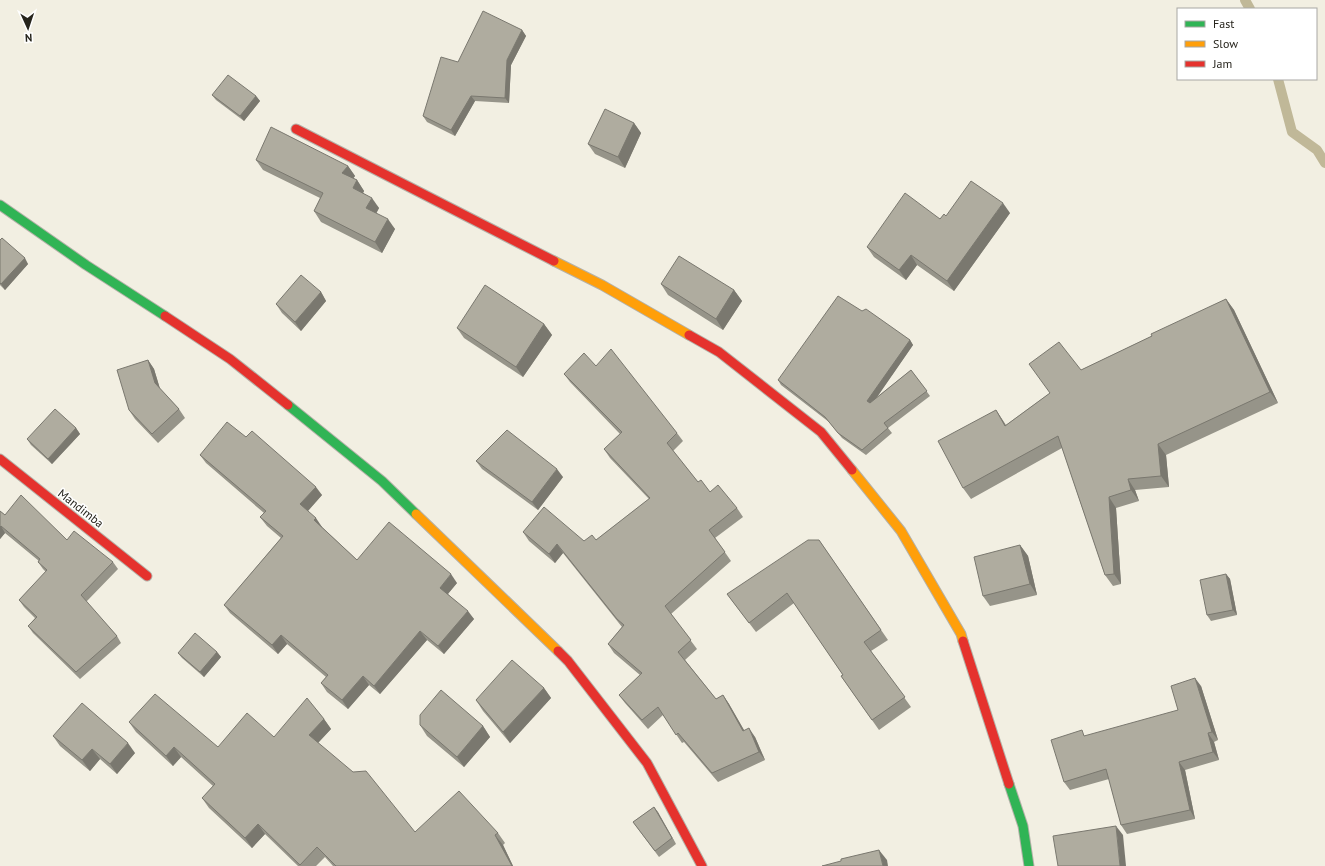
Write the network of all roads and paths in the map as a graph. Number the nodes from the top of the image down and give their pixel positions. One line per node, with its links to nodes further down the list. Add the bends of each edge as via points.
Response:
1 (296, 129): 6 (street, via 609,289 719,352 821,432 901,531 961,634 1023,826)
2 (0, 206): 5 (street, via 230,359 382,481 568,661 647,762)
3 (0, 459): 4 (street, Mandimba)
4 (147, 576)
5 (702, 866)
6 (1029, 866)

